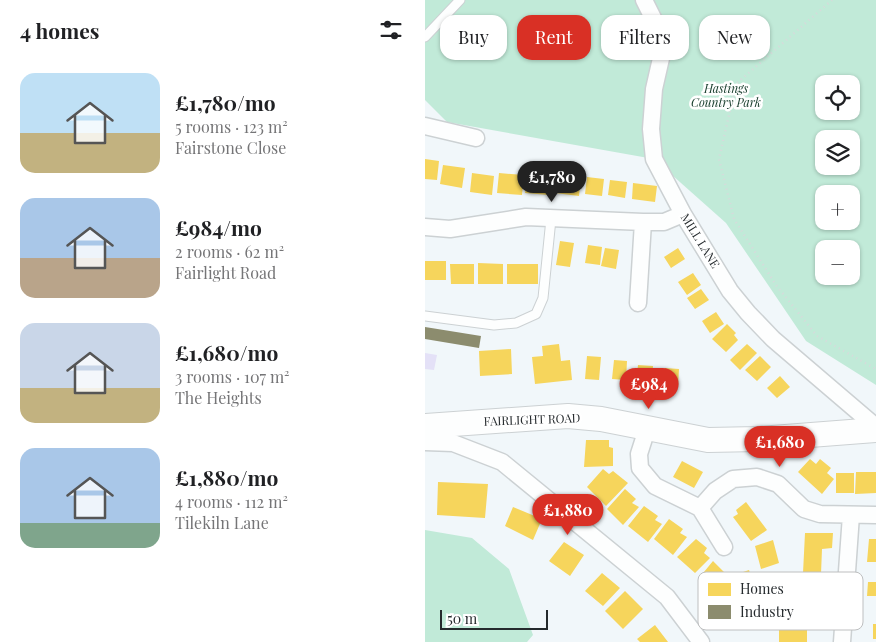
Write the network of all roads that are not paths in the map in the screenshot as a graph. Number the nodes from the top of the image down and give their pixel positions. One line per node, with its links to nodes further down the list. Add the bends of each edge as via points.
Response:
1 (460, 0): 3 (lane)
2 (644, 0): 6 (street, MILL LANE, via 658,28 661,54 651,129 654,159)
3 (425, 37)
4 (425, 126): 5 (street)
5 (476, 138)
6 (683, 214): 8 (street, via 664,222); 13 (street, MILL LANE, via 730,291 748,313 773,339)
7 (551, 219): 8 (street); 9 (street, via 526,217 450,229); 11 (lane, via 543,298 536,314 516,323 494,326)
8 (643, 222): 10 (street)
9 (425, 227)
10 (638, 303)
11 (425, 316)
12 (425, 426): 14 (street, FAIRLIGHT ROAD, via 568,416)
13 (876, 428): 14 (street, FAIRLIGHT ROAD, via 758,439 708,440)
14 (647, 430): 16 (street, via 639,454 640,468 655,486)
15 (425, 442): 21 (street, via 453,443 502,462 667,597)
16 (699, 508): 17 (street, via 715,491 733,479 757,477 778,484 804,509 820,514); 19 (street)
17 (851, 515): 18 (street); 20 (street)
18 (876, 515)
19 (724, 547)
20 (847, 572)
21 (701, 642)

